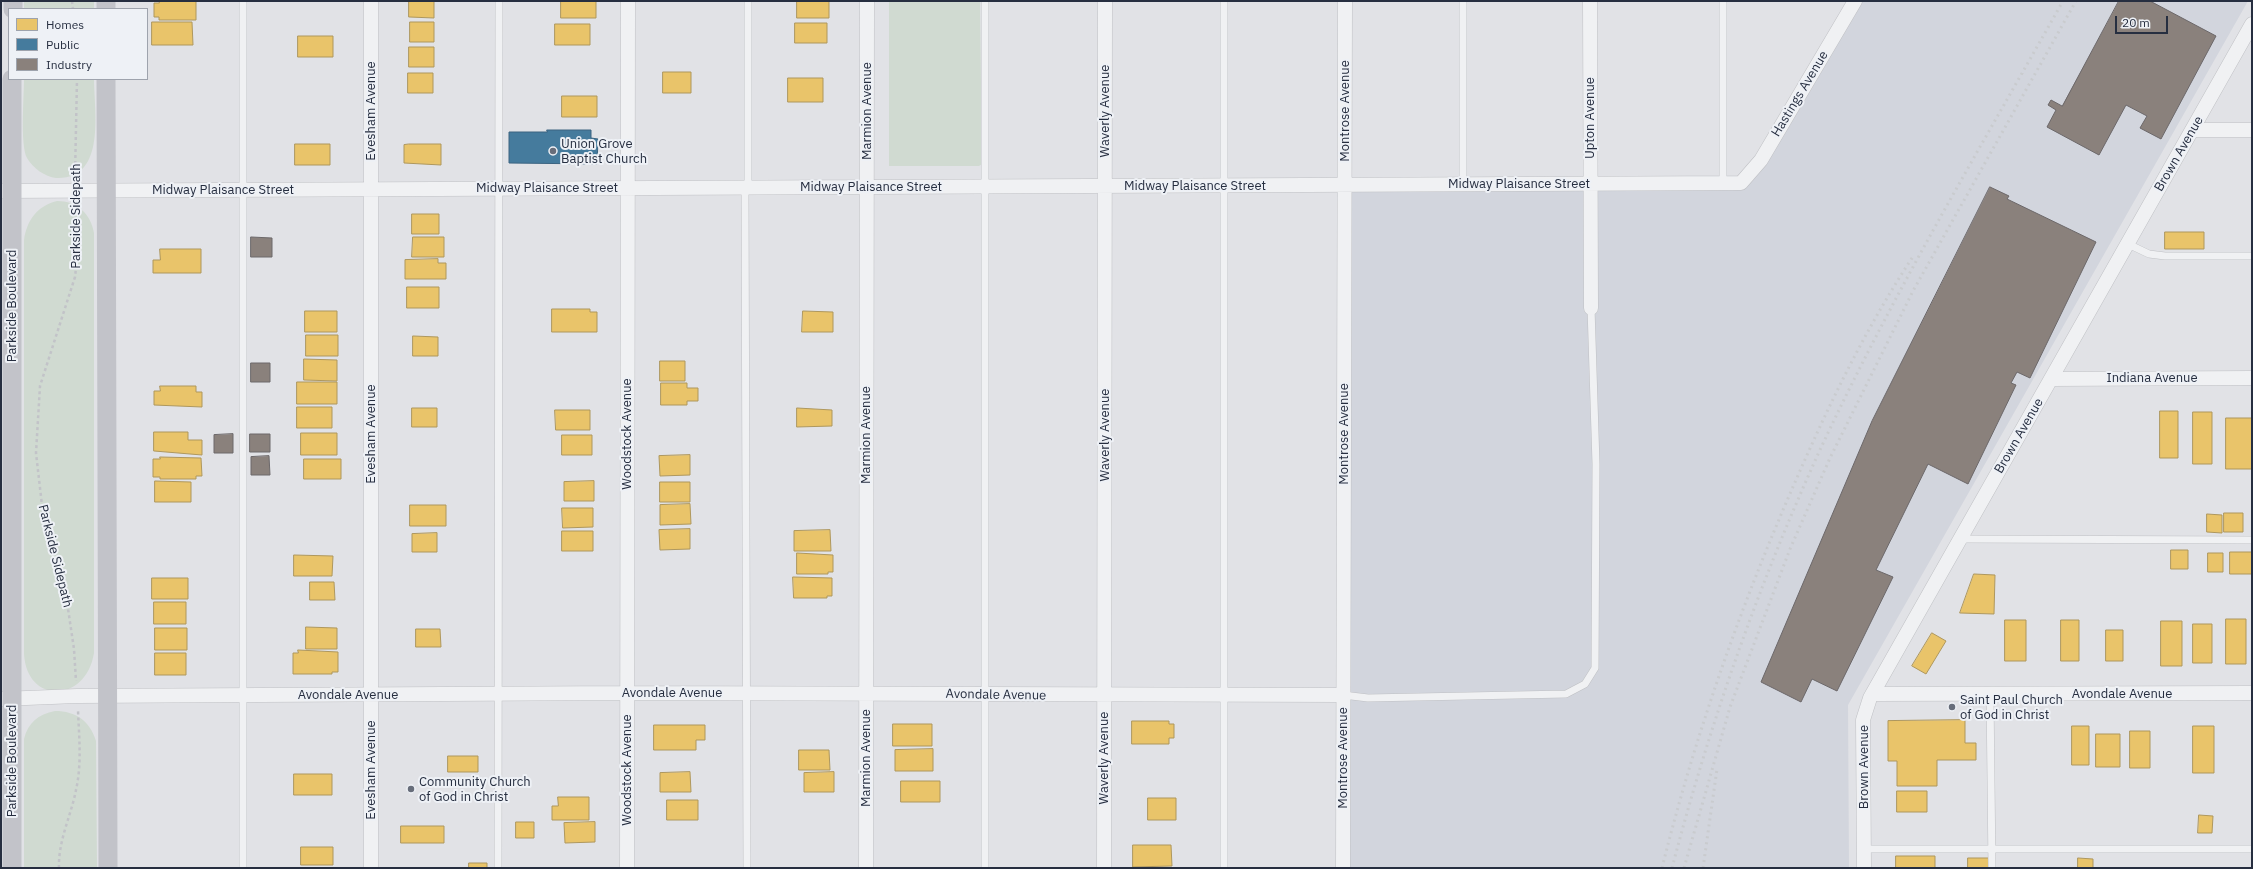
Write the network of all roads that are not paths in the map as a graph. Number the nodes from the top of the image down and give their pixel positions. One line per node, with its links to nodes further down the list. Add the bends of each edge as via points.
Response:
1 (244, 1): 36 (lane)
2 (371, 1): 31 (street, Evesham Avenue)
3 (499, 1): 34 (lane)
4 (628, 1): 32 (street, Woodstock Avenue)
5 (748, 1): 33 (lane)
6 (867, 1): 29 (street, Marmion Avenue)
7 (985, 1): 30 (lane)
8 (1105, 1): 27 (street, Waverly Avenue)
9 (1224, 1): 28 (lane)
10 (1345, 1): 26 (street, Montrose Avenue)
11 (1463, 1): 24 (lane)
12 (1590, 1): 25 (street, Upton Avenue)
13 (1723, 1): 22 (lane)
14 (1847, 1): 16 (street)
15 (1855, 1): 16 (street, Hastings Avenue)
16 (1847, 16): 23 (street, Hastings Avenue, via 1760,160)
17 (2252, 24): 20 (street, Brown Avenue)
18 (12, 80): 37 (street, Parkside Boulevard)
19 (106, 80): 35 (street)
20 (2192, 130): 21 (street); 38 (street, Brown Avenue)
21 (2252, 130)
22 (1723, 183): 23 (street, Midway Plaisance Street); 25 (street, Midway Plaisance Street)
23 (1741, 183)
24 (1464, 184): 25 (street, Midway Plaisance Street); 26 (street, Midway Plaisance Street)
25 (1590, 184): 40 (street, Upton Avenue)
26 (1344, 185): 28 (street, Midway Plaisance Street); 55 (street, Montrose Avenue)
27 (1105, 186): 28 (street, Midway Plaisance Street); 30 (street, Midway Plaisance Street); 57 (street, Waverly Avenue)
28 (1225, 186): 58 (lane)
29 (867, 187): 30 (street, Midway Plaisance Street); 33 (street, Midway Plaisance Street); 47 (street, Marmion Avenue)
30 (986, 187): 51 (lane)
31 (371, 188): 34 (street, Midway Plaisance Street); 36 (street, Midway Plaisance Street); 49 (street, Evesham Avenue)
32 (627, 188): 33 (street, Midway Plaisance Street); 34 (street, Midway Plaisance Street); 45 (street, Woodstock Avenue)
33 (747, 188): 46 (lane)
34 (499, 189): 50 (lane)
35 (105, 190): 36 (street, Midway Plaisance Street); 37 (street, Midway Plaisance Street); 56 (street)
36 (243, 190): 54 (lane)
37 (7, 191): 59 (street, Parkside Boulevard)
38 (2128, 244): 39 (lane, via 2149,254 2165,256); 42 (street, Brown Avenue)
39 (2252, 256)
40 (1591, 308): 55 (lane, via 1596,464 1596,668 1585,684 1566,694 1368,698)
41 (2252, 378): 42 (street, Indiana Avenue)
42 (2051, 379): 43 (street, Brown Avenue)
43 (1960, 539): 44 (lane); 52 (street, Brown Avenue)
44 (2252, 540)
45 (628, 693): 46 (street, Avondale Avenue); 50 (street, Avondale Avenue); 68 (street, Woodstock Avenue)
46 (748, 693): 47 (street, Avondale Avenue); 69 (lane)
47 (866, 693): 51 (street, Avondale Avenue); 70 (street, Marmion Avenue)
48 (2252, 693): 53 (street, Avondale Avenue)
49 (371, 694): 50 (street, Avondale Avenue); 54 (street, Avondale Avenue); 66 (street, Evesham Avenue)
50 (498, 694): 67 (lane)
51 (986, 694): 57 (street, Avondale Avenue); 71 (lane)
52 (1873, 694): 53 (street, Avondale Avenue); 60 (street, Brown Avenue, via 1863,720)
53 (1990, 694): 62 (lane)
54 (242, 695): 56 (street, Avondale Avenue); 65 (lane)
55 (1343, 695): 58 (street, Avondale Avenue); 74 (street, Montrose Avenue)
56 (108, 696): 59 (street, Avondale Avenue); 64 (street)
57 (1104, 696): 58 (street, Avondale Avenue); 72 (street, Waverly Avenue)
58 (1224, 696): 73 (lane)
59 (7, 699): 63 (street, Parkside Boulevard)
60 (1864, 849): 62 (lane); 75 (street, Brown Avenue)
61 (2252, 849): 62 (lane)
62 (1992, 850): 76 (lane)
63 (12, 868)
64 (108, 868)
65 (243, 868)
66 (371, 868)
67 (498, 868)
68 (628, 868)
69 (748, 868)
70 (866, 868)
71 (985, 868)
72 (1104, 868)
73 (1224, 868)
74 (1343, 868)
75 (1864, 868)
76 (1992, 868)

